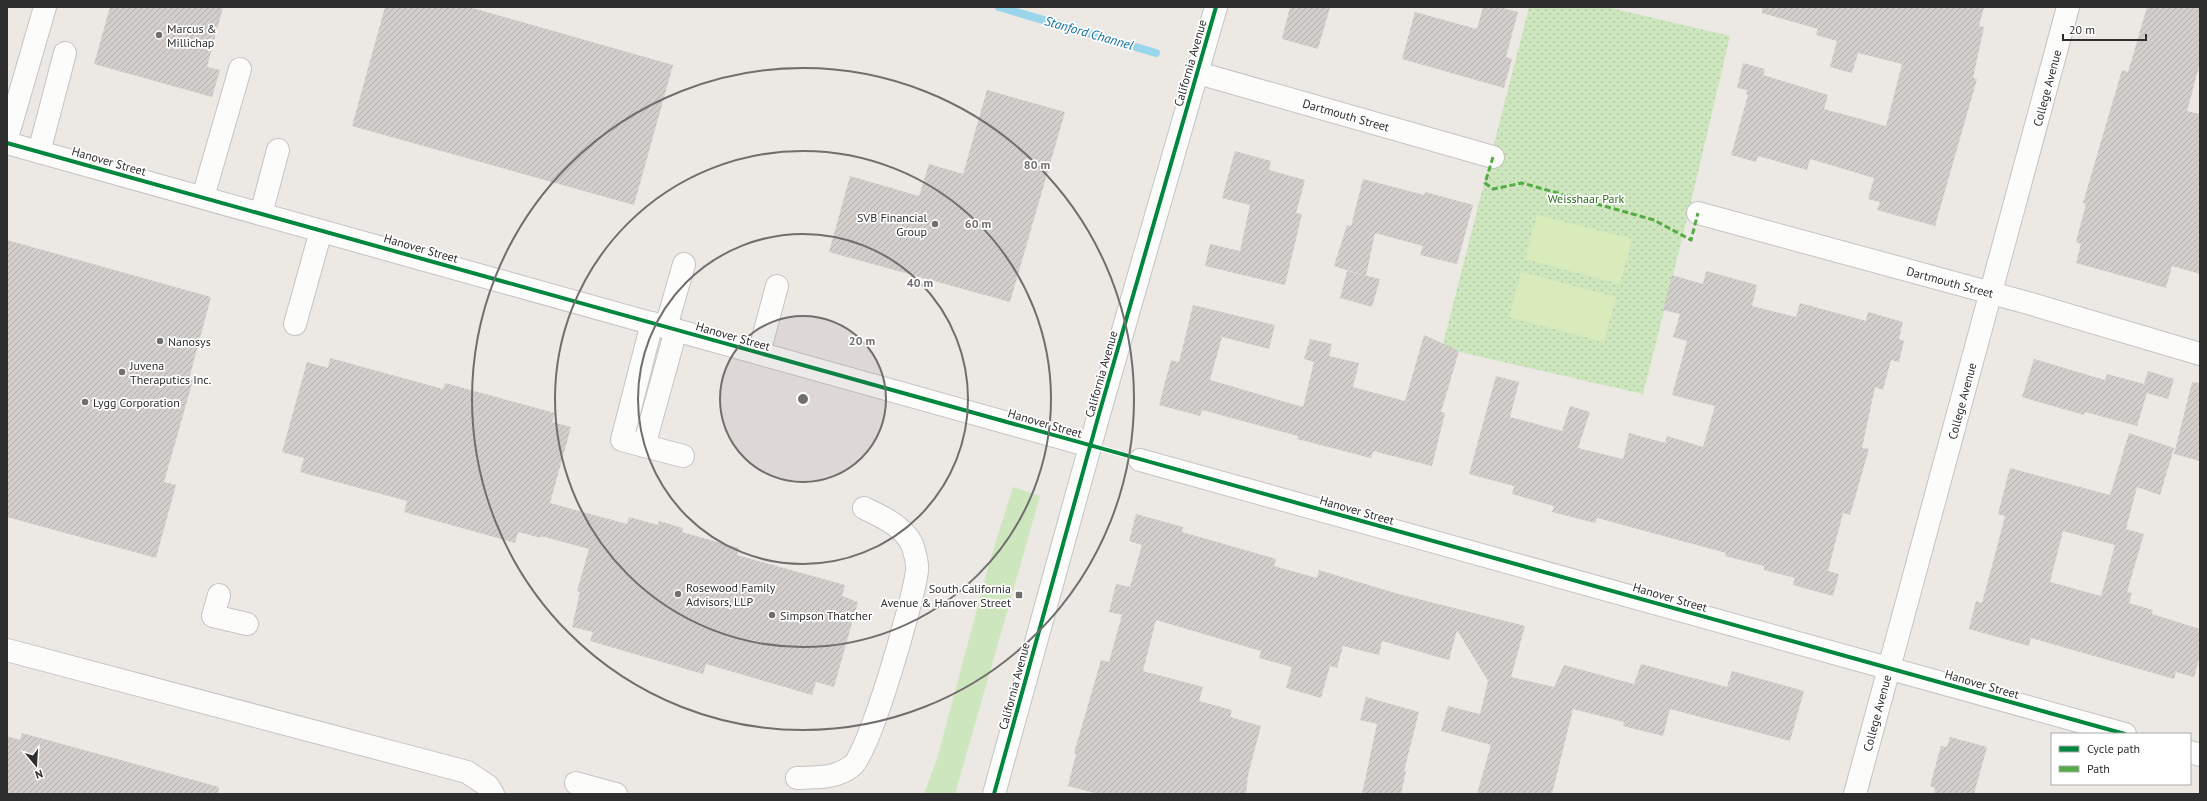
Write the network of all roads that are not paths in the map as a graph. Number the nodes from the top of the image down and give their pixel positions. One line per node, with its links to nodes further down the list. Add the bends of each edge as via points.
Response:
1 (45, 7): 7 (street)
2 (1216, 7): 6 (street, California Avenue)
3 (2068, 7): 18 (street, College Avenue)
4 (65, 53): 10 (street)
5 (240, 69): 12 (street)
6 (1198, 73): 11 (street, Dartmouth Street); 24 (street, California Avenue)
7 (7, 138)
8 (7, 143): 10 (street, Hanover Street)
9 (278, 150): 14 (street)
10 (39, 152): 12 (street, Hanover Street)
11 (1493, 157)
12 (203, 197): 14 (street, Hanover Street)
13 (1698, 213): 18 (street, Dartmouth Street)
14 (261, 214): 15 (street, Hanover Street)
15 (321, 231): 19 (street); 20 (street, Hanover Street)
16 (684, 264): 20 (street)
17 (777, 286): 21 (street)
18 (1992, 293): 22 (street, Dartmouth Street); 31 (street, College Avenue)
19 (295, 324)
20 (665, 327): 21 (street, Hanover Street); 23 (street); 23 (street, via 622,440)
21 (758, 353): 24 (street, Hanover Street)
22 (2200, 354)
23 (644, 446): 25 (street)
24 (1090, 446): 37 (street, California Avenue)
25 (683, 456)
26 (1140, 460): 31 (street, Hanover Street)
27 (864, 508): 33 (street, via 891,521 911,543 918,569 897,649 866,745 854,766 832,777)
28 (219, 595): 29 (street, via 213,616)
29 (247, 624)
30 (7, 650): 35 (street, via 467,772 488,786)
31 (1889, 668): 32 (street, Hanover Street); 38 (street, College Avenue)
32 (2121, 733)
33 (797, 778)
34 (576, 783): 36 (street)
35 (493, 794)
36 (616, 794)
37 (994, 794)
38 (1855, 794)

